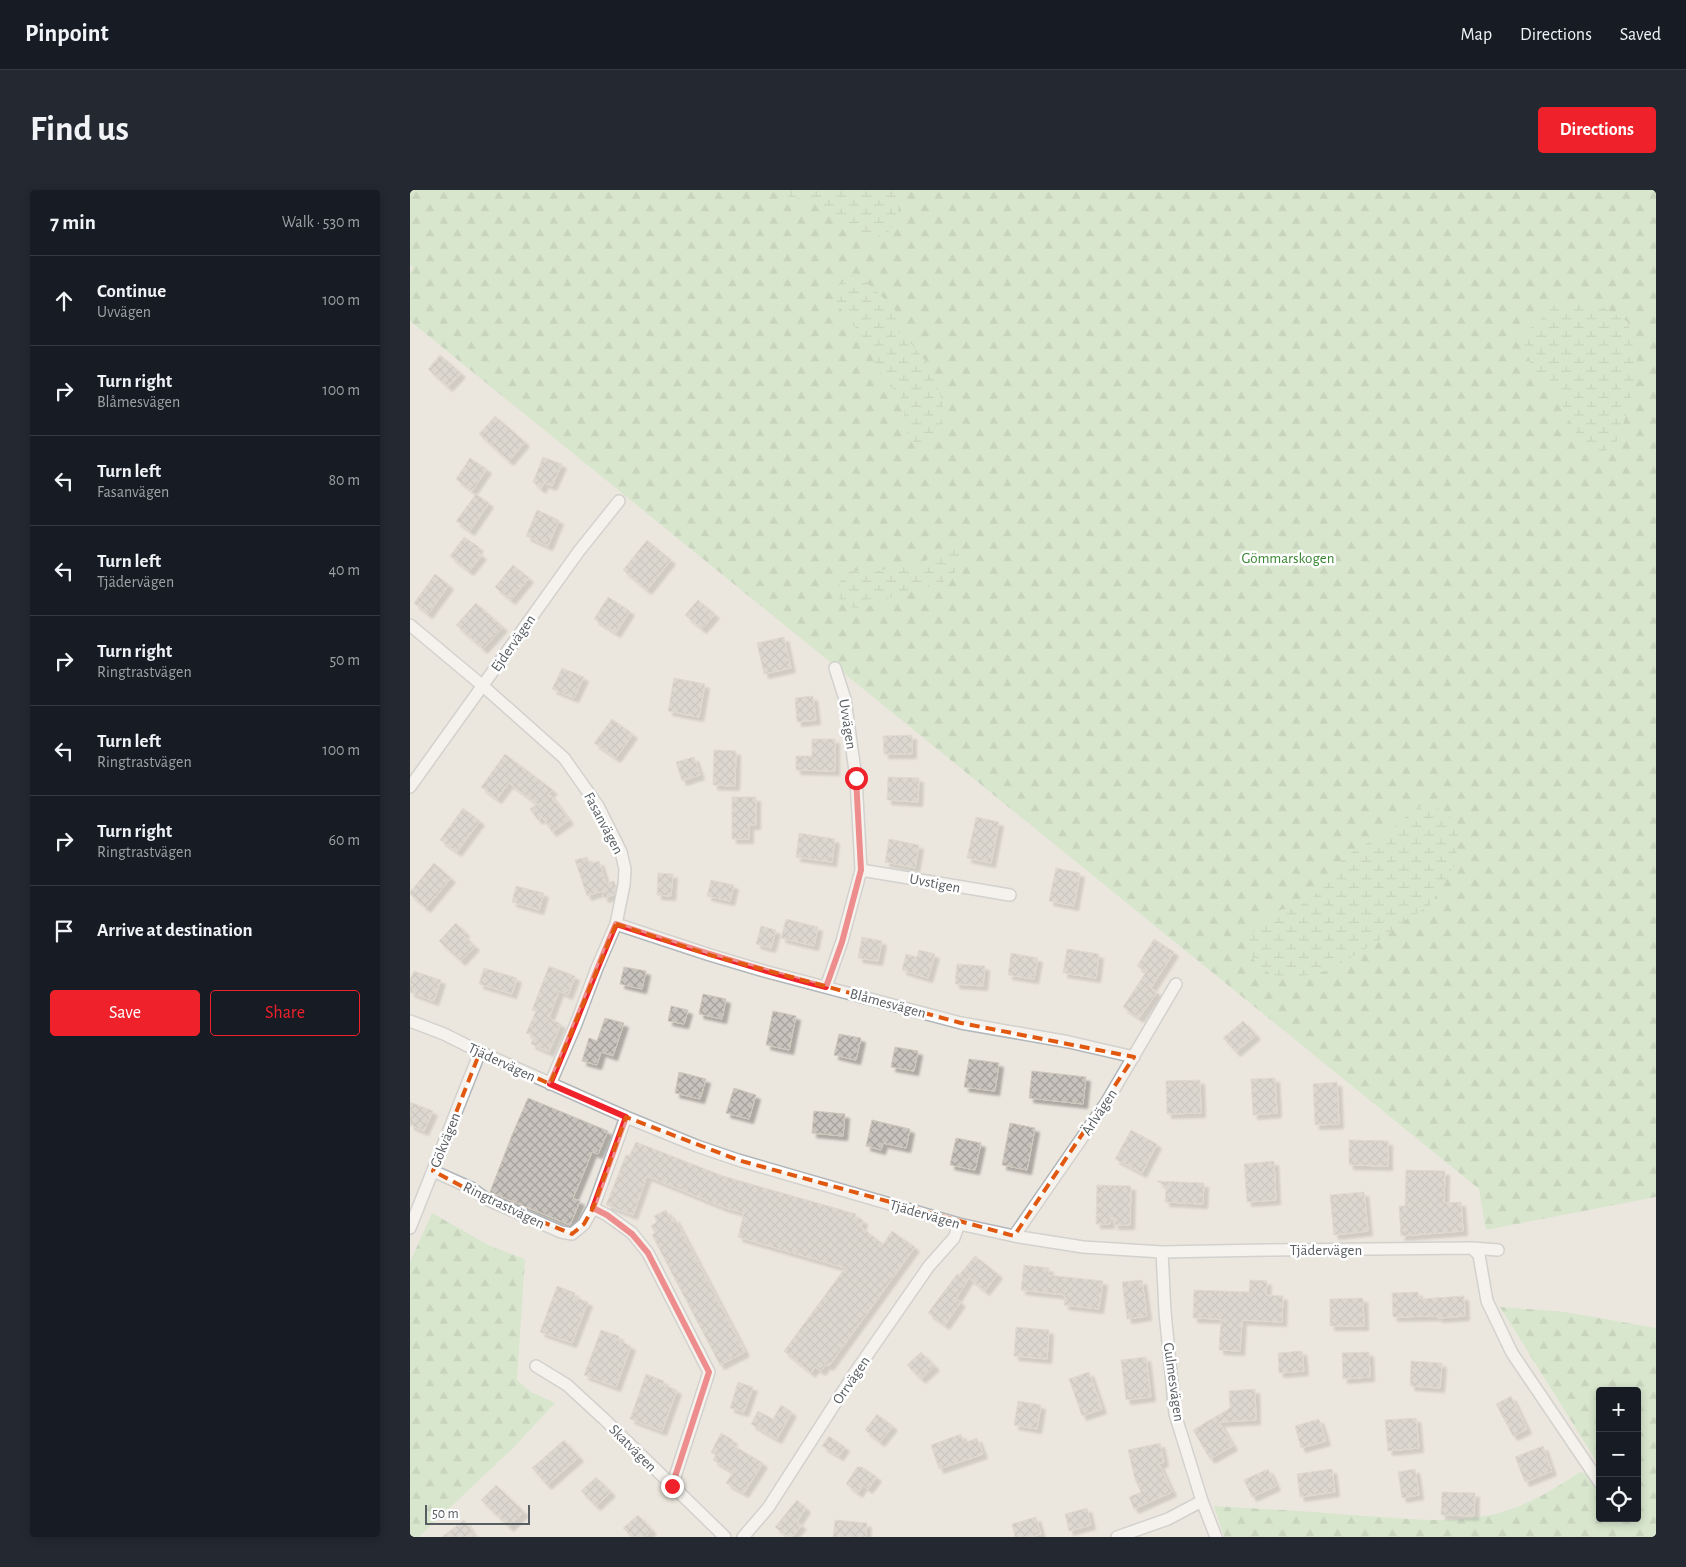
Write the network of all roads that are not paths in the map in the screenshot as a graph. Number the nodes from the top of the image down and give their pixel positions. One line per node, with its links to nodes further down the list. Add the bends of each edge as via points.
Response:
1 (618, 501): 4 (street, Ejdervägen)
2 (410, 625): 4 (street, Fasanvägen)
3 (836, 668): 6 (street, Uvvägen, via 845,699 856,778)
4 (483, 686): 5 (street, Ejdervägen); 8 (street, Fasanvägen, via 564,758 598,806 621,852 625,869)
5 (410, 787)
6 (861, 870): 7 (street, Uvstigen); 10 (street, Uvvägen)
7 (1010, 895)
8 (616, 924): 10 (street, Blåmesvägen, via 710,955); 14 (street, Fasanvägen)
9 (1176, 984): 13 (street, Ärlvägen)
10 (826, 987): 13 (street, Blåmesvägen, via 961,1023)
11 (410, 1022): 12 (street, Tjädervägen)
12 (480, 1052): 14 (street, Tjädervägen); 16 (street, Gökvägen)
13 (1134, 1057): 20 (street, Ärlvägen)
14 (550, 1084): 15 (street, Tjädervägen)
15 (626, 1117): 17 (street, Ringtrastvägen); 18 (street, Tjädervägen, via 738,1160)
16 (433, 1171): 17 (street, Ringtrastvägen, via 561,1232 572,1234 584,1224); 19 (street, Gökvägen)
17 (593, 1208): 26 (street, via 632,1234 648,1253 709,1372)
18 (959, 1224): 20 (street, Tjädervägen); 29 (street, Orrvägen, via 954,1238 929,1266 854,1374 768,1508)
19 (410, 1228)
20 (1014, 1236): 23 (street, Tjädervägen, via 1083,1247)
21 (1472, 1248): 22 (street, Tjädervägen); 23 (street, Tjädervägen); 25 (street, via 1479,1255 1487,1301 1512,1353)
22 (1498, 1250)
23 (1162, 1252): 27 (street, Gulmesvägen, via 1164,1312 1175,1414)
24 (536, 1366): 26 (street, Skatvägen, via 567,1385)
25 (1596, 1477)
26 (672, 1486): 28 (street, Skatvägen)
27 (1202, 1501): 30 (street, via 1168,1519); 31 (street, Gulmesvägen)
28 (725, 1537)
29 (744, 1537)
30 (1118, 1537)
31 (1216, 1537)

